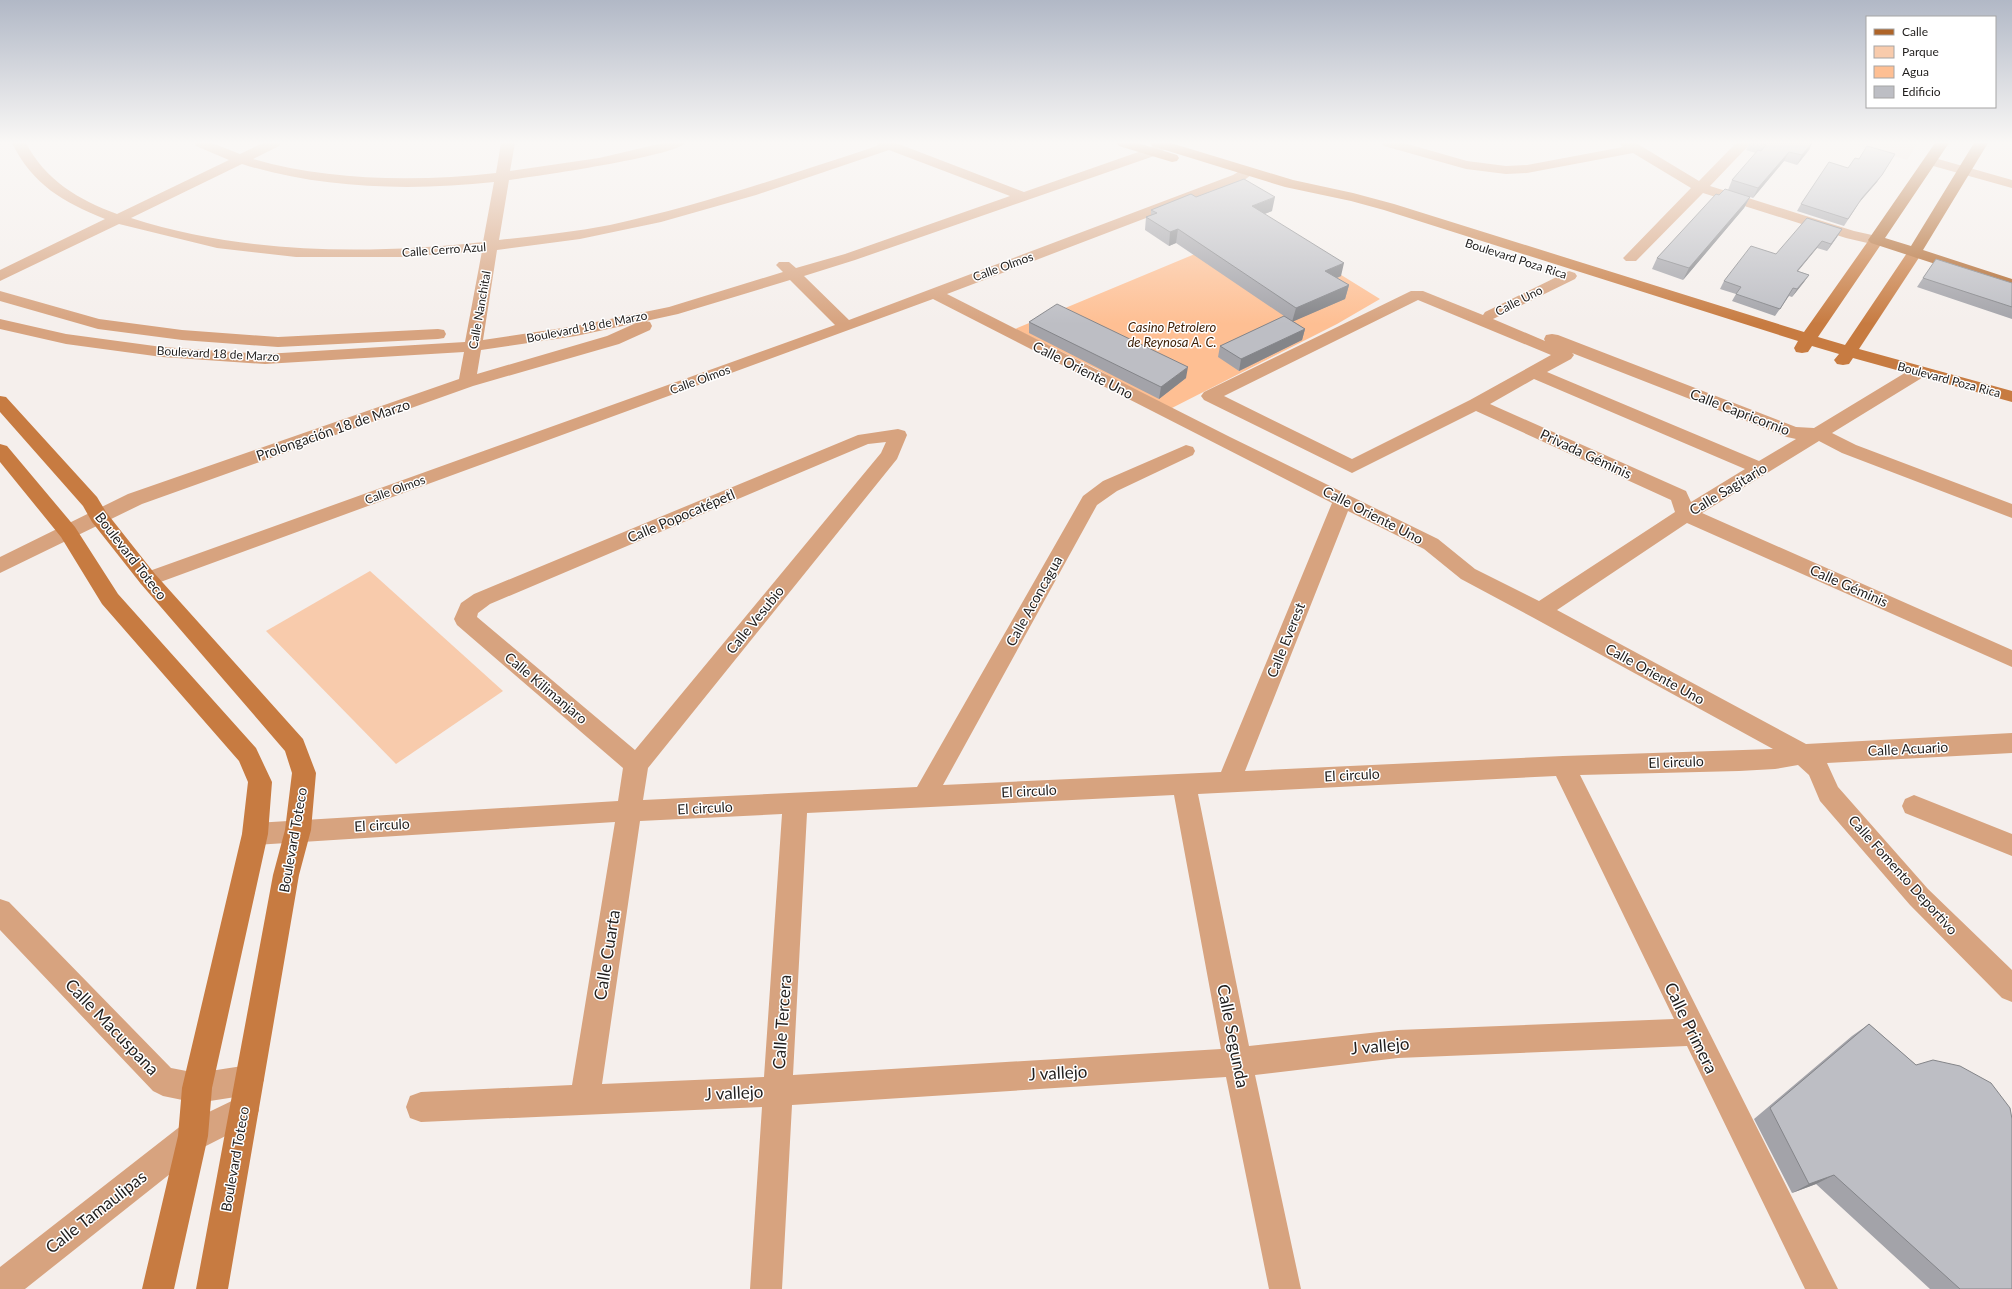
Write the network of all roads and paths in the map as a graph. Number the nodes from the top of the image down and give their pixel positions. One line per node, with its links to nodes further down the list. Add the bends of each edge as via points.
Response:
1 (80, 203): 14 (street, Calle Cerro Azul)
2 (149, 203): 14 (street)
3 (498, 203): 17 (street, Calle Nanchital)
4 (705, 203): 17 (street, Calle Cerro Azul, via 625,226 572,237)
5 (960, 203): 15 (street)
6 (1007, 203): 21 (street, Boulevard 18 de Marzo, via 850,257)
7 (1169, 203): 25 (street, Calle Olmos)
8 (1328, 203): 23 (main road, Boulevard Poza Rica, via 1376,214)
9 (1375, 203): 33 (main road, Boulevard Poza Rica)
10 (1686, 203): 19 (street)
11 (1749, 203): 16 (street, via 1851,235)
12 (1902, 203): 16 (main road)
13 (1943, 203): 18 (main road)
14 (116, 219): 17 (street, Calle Cerro Azul, via 195,239 283,251 369,255); 22 (street)
15 (914, 219)
16 (1876, 240): 18 (main road); 33 (main road)
17 (491, 246): 32 (street, Calle Nanchital)
18 (1914, 253): 24 (main road); 34 (main road)
19 (1631, 258)
20 (781, 262): 21 (street)
21 (792, 274): 28 (street, Boulevard 18 de Marzo); 31 (street)
22 (0, 276)
23 (1569, 276): 29 (street, Calle Uno); 33 (main road, Boulevard Poza Rica)
24 (2012, 284)
25 (933, 293): 31 (street, Calle Olmos); 46 (street, Calle Oriente Uno)
26 (0, 296): 32 (street, Boulevard 18 de Marzo, via 98,324 182,335 278,342)
27 (625, 305): 32 (street, Boulevard 18 de Marzo)
28 (672, 311): 32 (street, Boulevard 18 de Marzo, via 576,331); 37 (street, Prolongación 18 de Marzo, via 640,329 613,340)
29 (1491, 316): 41 (street, Calle Capricornio, via 1794,433)
30 (0, 324): 32 (street, Boulevard 18 de Marzo, via 66,339 162,352 265,359)
31 (846, 327): 52 (street, Calle Olmos)
32 (475, 339): 37 (street, Calle Nanchital)
33 (1806, 343): 34 (main road, Boulevard Poza Rica)
34 (1846, 355): 36 (main road, Boulevard Poza Rica)
35 (1535, 372): 40 (street); 40 (street, via 1565,355 1417,294 1210,396 1352,467); 45 (street)
36 (1920, 372): 38 (main road, Boulevard Poza Rica); 41 (street, Calle Sagitario)
37 (467, 382): 49 (street, Prolongación 18 de Marzo, via 135,499)
38 (2012, 397)
39 (0, 401): 49 (main road, Boulevard Toteco, via 90,502)
40 (1476, 404): 48 (street, Privada Géminis, via 1679,496)
41 (1819, 434): 45 (street, Calle Sagitario); 47 (street, Calle Capricornio, via 1849,449)
42 (898, 435): 53 (street, Calle Popocatépetl, via 865,439 482,599); 58 (street, Calle Vesubio, via 890,455)
43 (0, 450): 50 (main road)
44 (1186, 451): 62 (street, Calle Aconcagua, via 1110,486 1090,501)
45 (1762, 469): 48 (street, Calle Sagitario)
46 (1343, 500): 54 (street, Calle Oriente Uno, via 1431,544 1468,574); 60 (street, Calle Everest)
47 (2012, 511)
48 (1686, 514): 54 (street, Calle Sagitario); 55 (street, Calle Géminis)
49 (98, 517): 50 (street, Prolongación 18 de Marzo); 52 (main road, Boulevard Toteco)
50 (68, 532): 51 (street, Prolongación 18 de Marzo); 67 (main road, via 110,599 248,755 260,782)
51 (0, 566)
52 (148, 579): 66 (main road, Boulevard Toteco, via 295,746 304,773)
53 (469, 609): 58 (street, Calle Kilimanjaro, via 465,619)
54 (1540, 611): 57 (street, Calle Oriente Uno)
55 (2012, 659)
56 (2012, 743): 57 (street, Calle Acuario)
57 (1803, 754): 59 (street, El circulo, via 1739,761); 70 (street, Calle Fomento Deportivo, via 1818,769 1829,794 1919,897)
58 (636, 765): 65 (street)
59 (1562, 766): 60 (street, El circulo); 71 (street, Calle Primera)
60 (1229, 782): 61 (street, El circulo)
61 (1184, 783): 62 (street, El circulo); 72 (street, Calle Segunda)
62 (925, 796): 63 (street, El circulo)
63 (795, 804): 65 (street, El circulo); 75 (street, Calle Tercera)
64 (1914, 806): 68 (street)
65 (629, 811): 66 (street, El circulo); 76 (street, Calle Cuarta)
66 (298, 830): 67 (street, El circulo); 73 (main road, Boulevard Toteco, via 286,875)
67 (255, 834): 74 (main road)
68 (2012, 845)
69 (0, 911): 74 (street, Calle Macuspana, via 163,1081)
70 (2012, 989)
71 (1693, 1032): 72 (street, J vallejo, via 1398,1044); 85 (street, Calle Primera)
72 (1238, 1062): 75 (street, J vallejo); 84 (street, Calle Segunda)
73 (249, 1080): 74 (street, Calle Macuspana); 78 (main road, Boulevard Toteco)
74 (197, 1088): 79 (main road)
75 (778, 1091): 76 (street, J vallejo); 83 (street, Calle Tercera)
76 (585, 1099): 77 (street, J vallejo)
77 (421, 1108)
78 (244, 1110): 79 (street, Calle Tamaulipas); 82 (main road, Boulevard Toteco)
79 (193, 1136): 80 (street, Calle Tamaulipas); 81 (main road)
80 (0, 1288)
81 (158, 1289)
82 (212, 1289)
83 (766, 1289)
84 (1286, 1289)
85 (1822, 1289)

